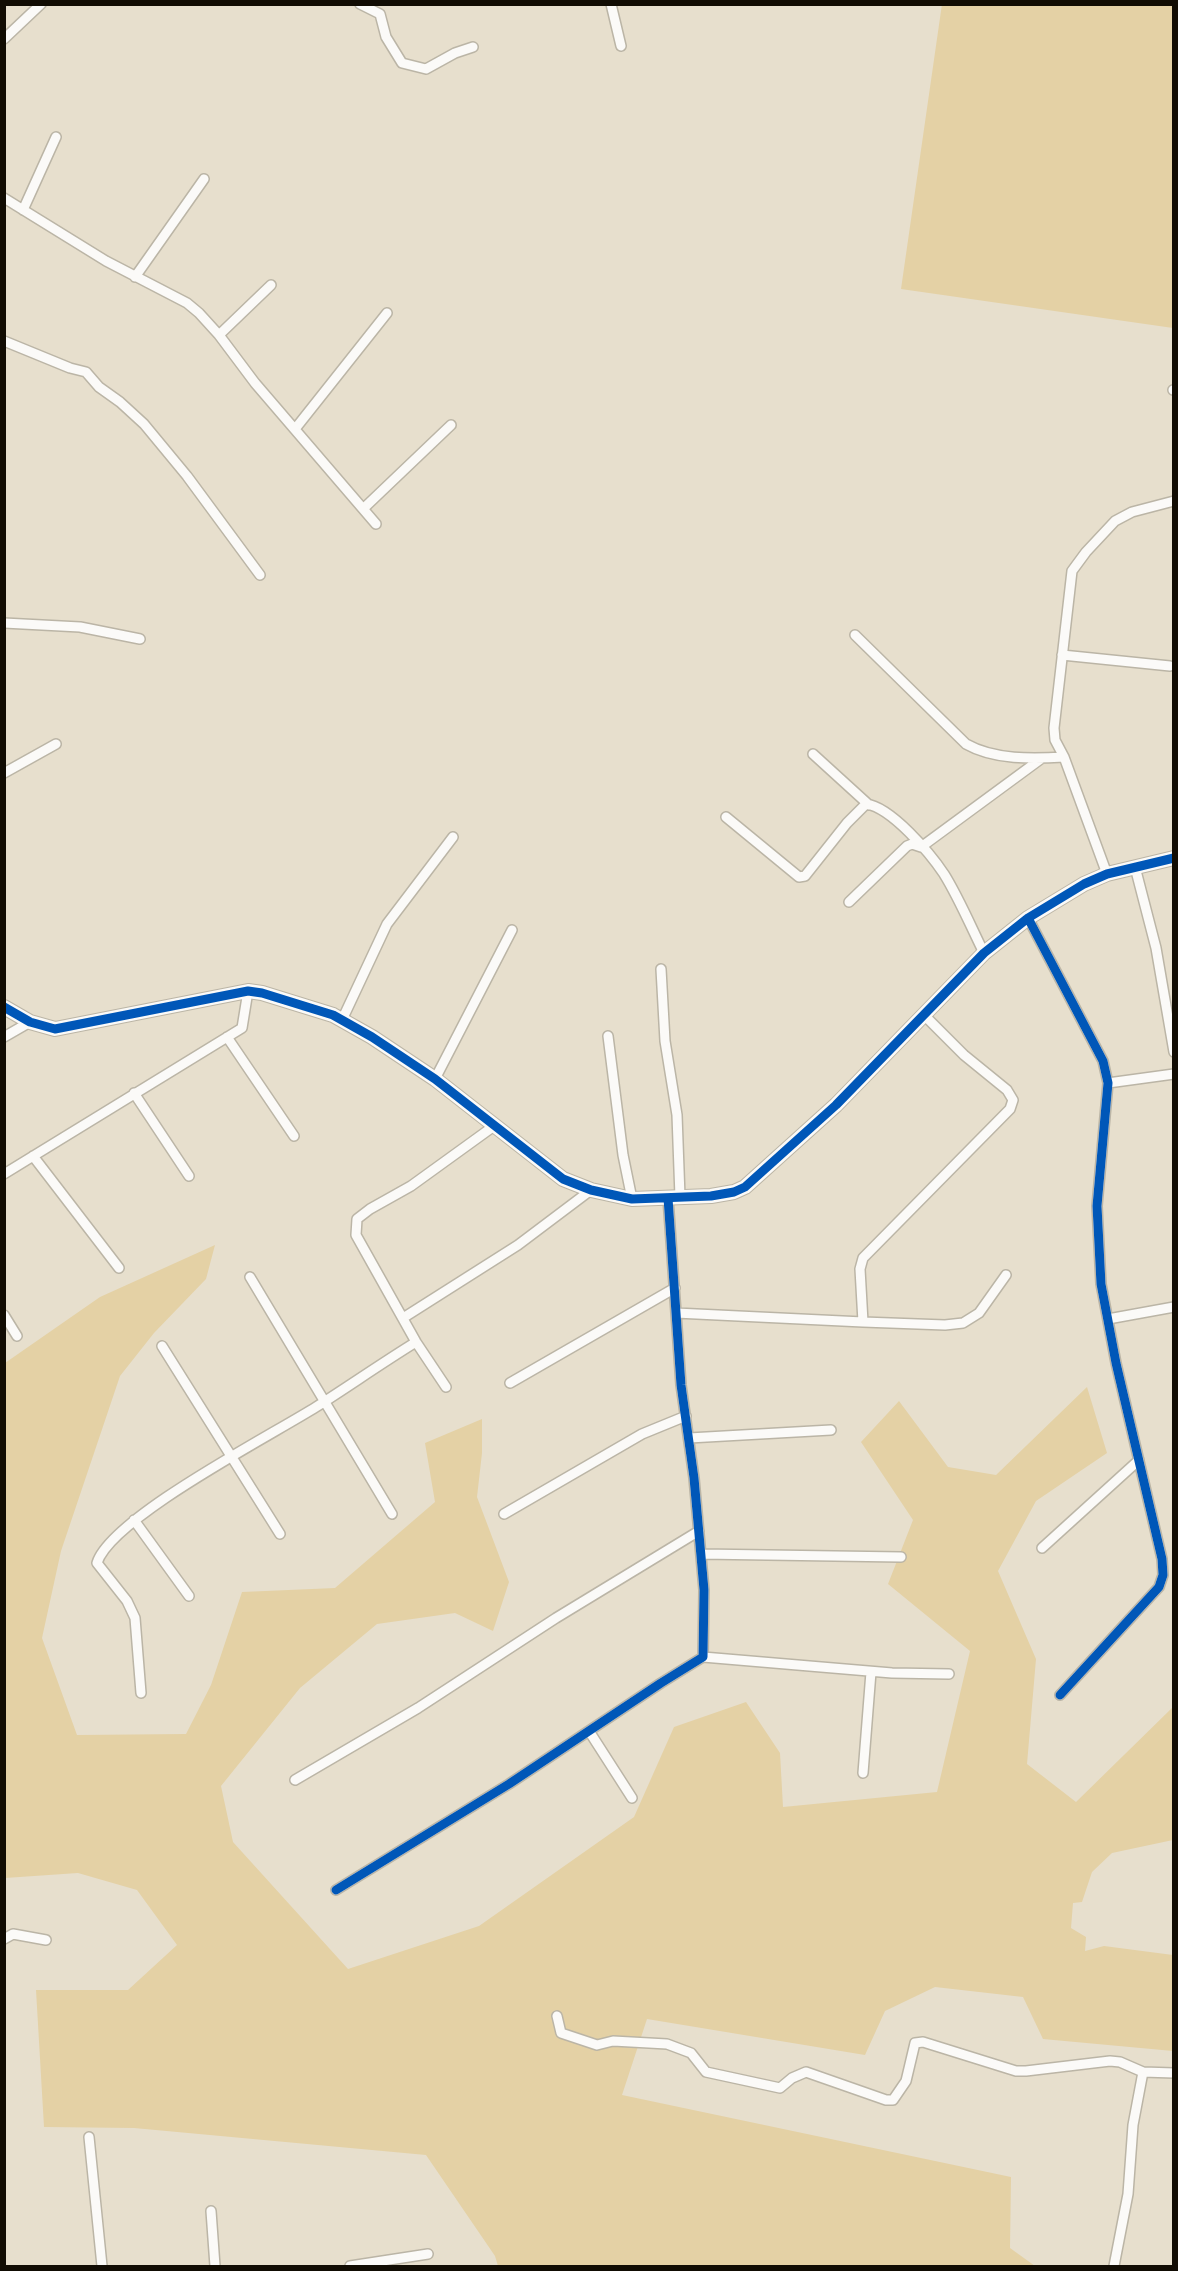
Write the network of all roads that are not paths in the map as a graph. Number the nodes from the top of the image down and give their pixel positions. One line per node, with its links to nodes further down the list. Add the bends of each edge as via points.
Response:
1 (41, 4): 4 (street)
2 (360, 4): 6 (street, via 380,14 386,37 402,63 426,69)
3 (611, 4): 5 (street)
4 (4, 39)
5 (621, 46)
6 (473, 47)
7 (56, 137): 10 (street)
8 (204, 179): 11 (street)
9 (4, 198): 10 (street)
10 (23, 210): 11 (street)
11 (135, 277): 14 (street, via 187,303)
12 (271, 285): 14 (street)
13 (387, 313): 17 (street)
14 (219, 335): 17 (street)
15 (4, 341): 21 (street, via 86,372 144,424)
16 (451, 425): 19 (street)
17 (295, 429): 19 (street)
18 (1173, 501): 25 (street, via 1115,521 1077,562 1072,571)
19 (364, 508): 20 (street)
20 (376, 524)
21 (260, 576)
22 (4, 623): 24 (street, via 80,627)
23 (855, 635): 30 (street, via 966,744 994,754)
24 (140, 639)
25 (1062, 655): 26 (street); 29 (street, via 1054,728)
26 (1170, 666)
27 (56, 744): 31 (street)
28 (813, 754): 32 (street)
29 (1064, 757): 30 (street); 38 (street)
30 (1042, 758): 35 (street)
31 (4, 773)
32 (869, 805): 33 (street, via 847,823 805,876 799,877); 35 (street, via 900,822)
33 (726, 817)
34 (453, 837): 48 (street, via 387,924)
35 (921, 847): 39 (street, via 907,846); 42 (street, via 944,874)
36 (1173, 858): 37 (street)
37 (1135, 867): 38 (street); 45 (street)
38 (1107, 874): 40 (street)
39 (849, 902)
40 (1028, 918): 42 (street); 56 (street, via 1103,1060)
41 (512, 930): 55 (street)
42 (984, 953): 47 (street)
43 (661, 969): 64 (street, via 665,1041 677,1115)
44 (248, 991): 48 (street); 49 (street, via 78,1026 55,1029); 52 (street, via 242,1028)
45 (1169, 997): 53 (street)
46 (4, 1007): 49 (street)
47 (925, 1016): 64 (street, via 836,1105 745,1187 711,1196); 75 (street, via 1007,1090 1012,1100 1010,1109 863,1257)
48 (342, 1020): 55 (street)
49 (30, 1022): 51 (street)
50 (608, 1036): 65 (street)
51 (4, 1037)
52 (227, 1037): 57 (street); 59 (street)
53 (1173, 1052)
54 (1173, 1074): 56 (street)
55 (435, 1078): 58 (street)
56 (1108, 1083): 74 (street, via 1097,1206 1101,1284)
57 (134, 1093): 60 (street); 62 (street)
58 (494, 1126): 63 (street, via 563,1179); 73 (street, via 411,1186 357,1219 356,1235)
59 (294, 1136)
60 (33, 1156): 61 (street); 66 (street)
61 (4, 1174)
62 (189, 1176)
63 (591, 1190): 65 (street); 73 (street, via 518,1245)
64 (674, 1198): 65 (street); 69 (street)
65 (632, 1199)
66 (119, 1268)
67 (1006, 1275): 75 (street, via 979,1313 963,1323)
68 (250, 1277): 81 (street)
69 (675, 1288): 71 (street); 79 (street)
70 (1173, 1307): 74 (street)
71 (676, 1313): 75 (street); 82 (street)
72 (4, 1316): 76 (street)
73 (403, 1318): 77 (street)
74 (1108, 1319): 86 (street)
75 (863, 1322)
76 (17, 1336)
77 (416, 1342): 80 (street); 81 (street)
78 (162, 1346): 85 (street)
79 (510, 1383)
80 (446, 1387)
81 (326, 1401): 85 (street); 87 (street)
82 (686, 1416): 84 (street); 88 (street, via 642,1434)
83 (831, 1430): 84 (street)
84 (689, 1438): 90 (street)
85 (232, 1458): 89 (street); 91 (street)
86 (1139, 1460): 92 (street); 100 (street, via 1162,1559 1159,1587)
87 (392, 1514)
88 (504, 1514)
89 (134, 1520): 95 (street); 99 (street, via 116,1535 97,1563 127,1601 135,1618)
90 (699, 1532): 93 (street); 103 (street)
91 (280, 1534)
92 (1042, 1548)
93 (701, 1554): 94 (street); 96 (street)
94 (901, 1557)
95 (189, 1596)
96 (703, 1657): 97 (street); 101 (street)
97 (871, 1671): 98 (street); 102 (street)
98 (949, 1674)
99 (141, 1693)
100 (1060, 1695)
101 (589, 1731): 104 (street); 105 (street)
102 (863, 1773)
103 (296, 1780)
104 (632, 1798)
105 (336, 1890)
106 (4, 1939): 107 (street, via 13,1934)
107 (46, 1940)
108 (557, 2016): 109 (street, via 561,2033 597,2045 613,2041 667,2044 691,2053 706,2072 780,2088 806,2072 886,2100 893,2100 906,2081 915,2043 923,2042 1017,2071 1110,2061)
109 (1143, 2072): 110 (street); 117 (street, via 1133,2125 1128,2194)
110 (1173, 2073)
111 (89, 2138): 114 (street)
112 (210, 2211): 115 (street)
113 (428, 2254): 116 (street)
114 (102, 2266)
115 (215, 2266)
116 (350, 2266)
117 (1114, 2266)

